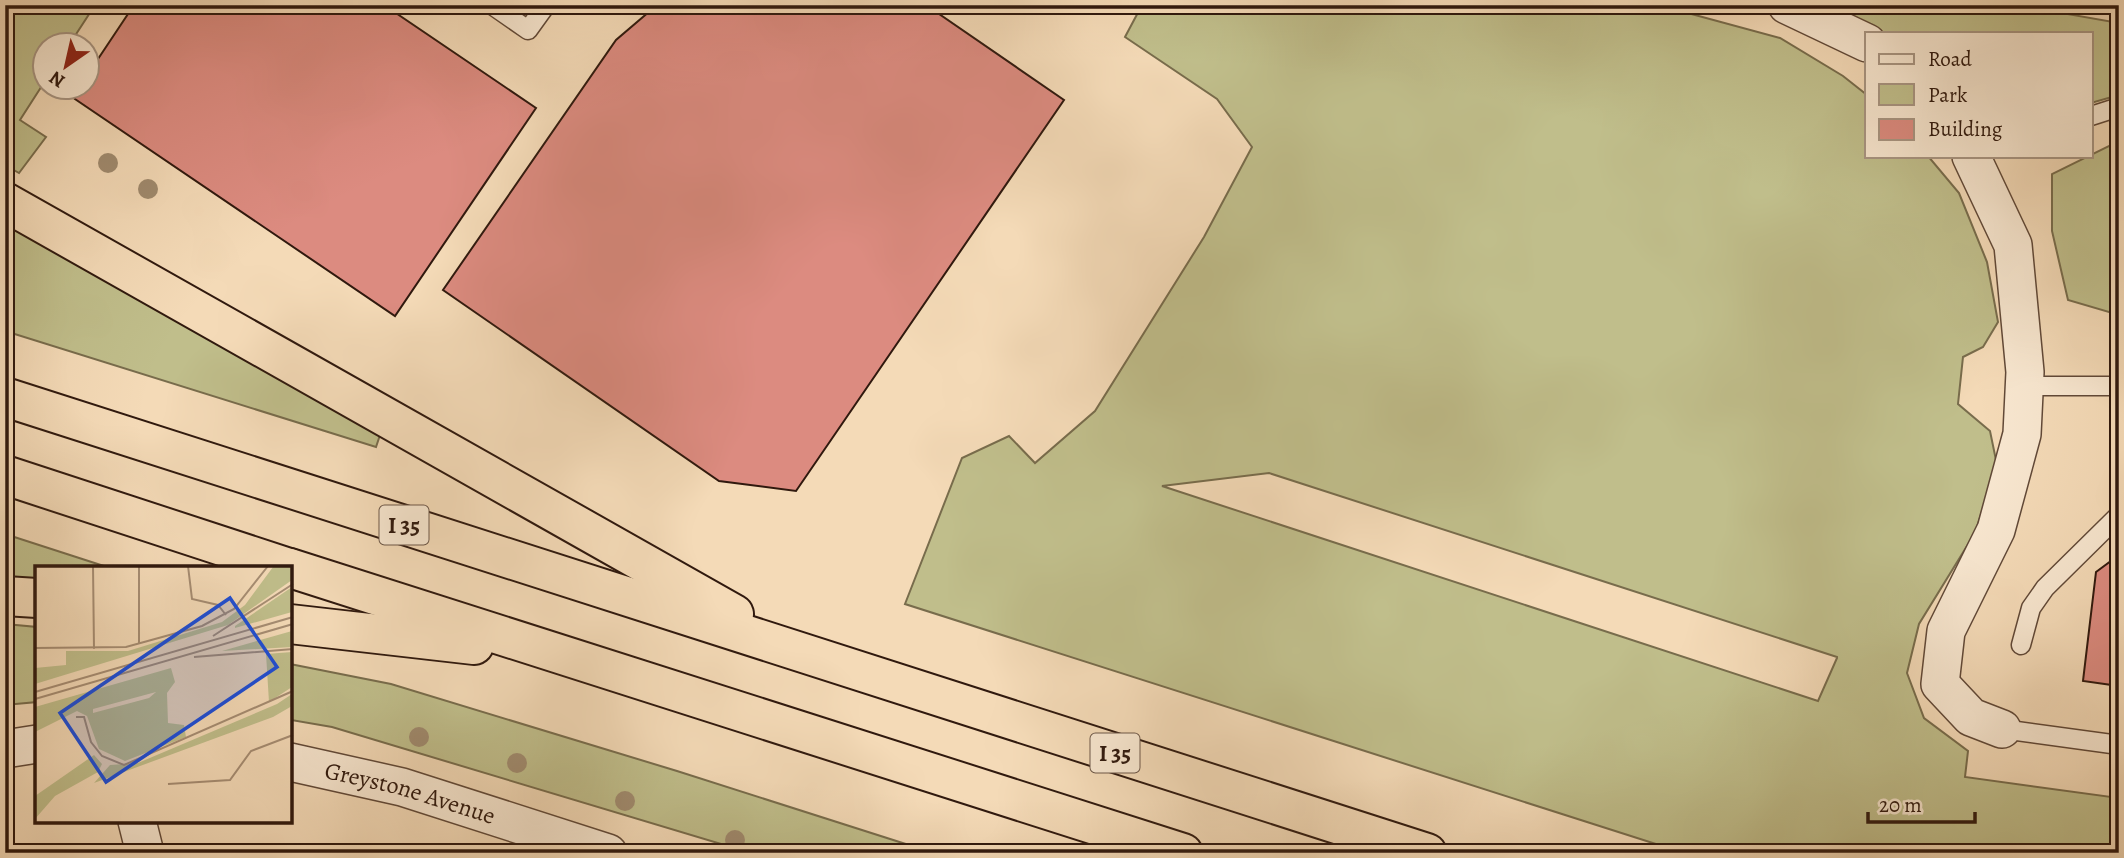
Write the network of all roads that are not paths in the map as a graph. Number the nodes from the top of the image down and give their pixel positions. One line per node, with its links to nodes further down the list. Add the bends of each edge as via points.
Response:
1 (492, 5): 2 (lane, via 528,30)
2 (546, 5)
3 (1787, 5): 4 (street)
4 (1865, 42)
5 (2119, 107): 6 (lane)
6 (2092, 116)
7 (1975, 158): 9 (street, via 2013,245)
8 (5, 202): 20 (highway)
9 (2025, 386): 10 (lane); 22 (street, via 2022,434 1996,530 1945,631 1940,684 1971,717)
10 (2119, 386)
11 (5, 397): 20 (highway, I 35)
12 (5, 475): 14 (highway)
13 (2119, 515): 19 (lane, via 2045,588 2031,608)
14 (284, 566)
15 (292, 569): 21 (highway)
16 (5, 596): 17 (highway)
17 (35, 598)
18 (292, 624): 21 (highway)
19 (2021, 645)
20 (803, 653): 31 (highway, I 35)
21 (556, 654): 30 (highway)
22 (2002, 729): 24 (lane)
23 (35, 744): 25 (street)
24 (2119, 745)
25 (5, 749)
26 (292, 762): 29 (street, Greystone Avenue, via 402,787)
27 (138, 823): 28 (street)
28 (145, 853)
29 (608, 853)
30 (1184, 853)
31 (1427, 853)

